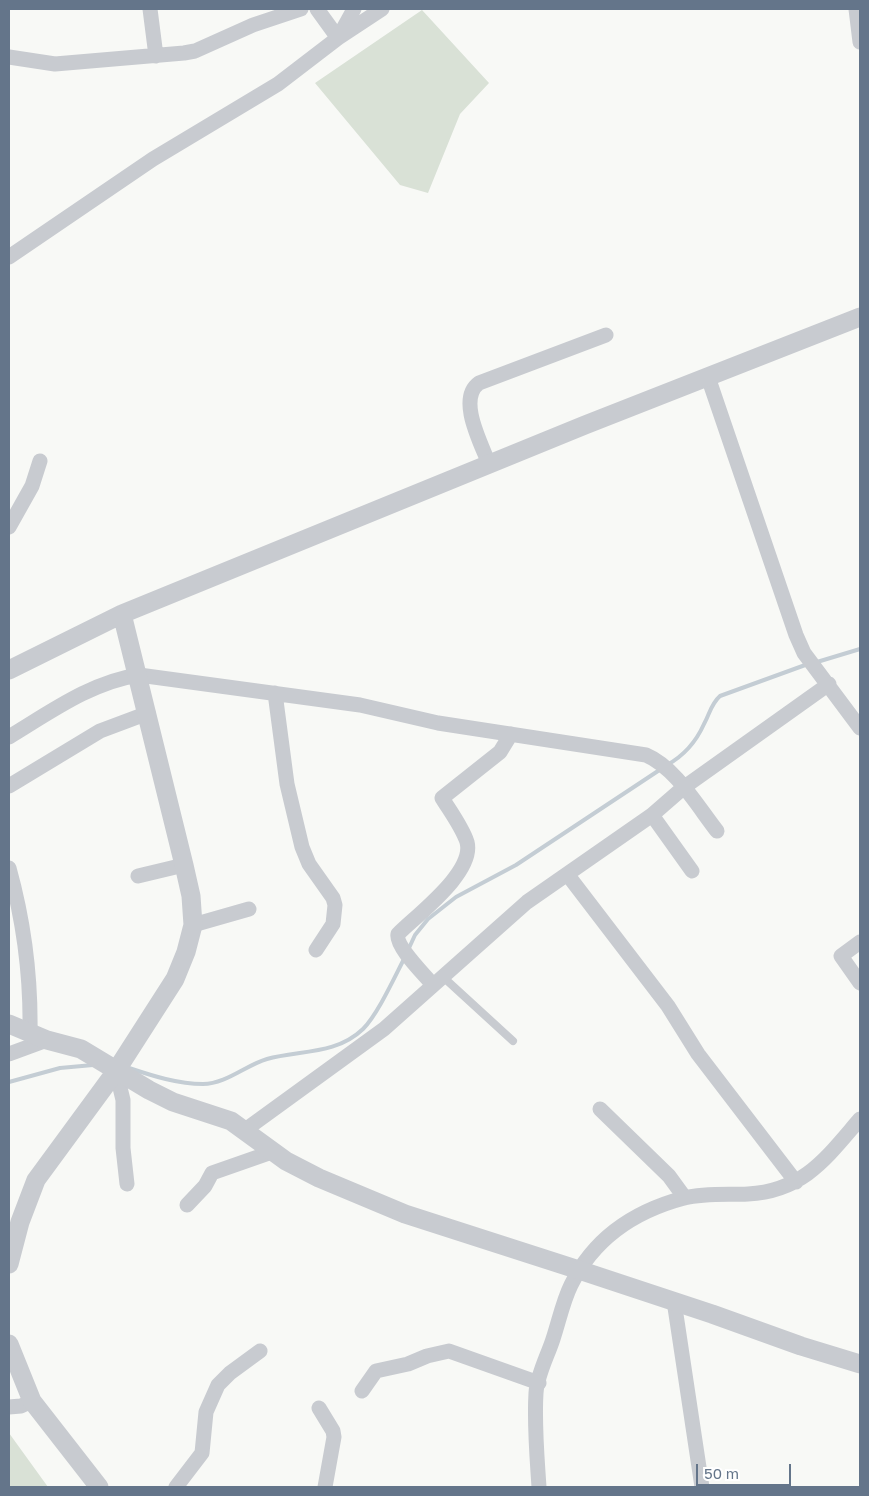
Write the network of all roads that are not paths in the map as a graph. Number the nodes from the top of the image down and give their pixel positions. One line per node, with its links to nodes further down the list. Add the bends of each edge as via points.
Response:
1 (150, 9): 9 (street)
2 (301, 9): 9 (street, via 253,25 195,51)
3 (318, 9): 7 (street)
4 (354, 9): 7 (street)
5 (382, 9): 7 (street)
6 (856, 9): 8 (street)
7 (338, 38): 11 (street, via 278,84 153,159)
8 (860, 42)
9 (156, 56): 10 (street, via 54,64)
10 (9, 57)
11 (9, 257)
12 (860, 317): 14 (street)
13 (606, 335): 16 (street, via 471,389 468,398 470,409)
14 (708, 377): 16 (street); 21 (street, via 790,619 804,653)
15 (40, 461): 17 (street, via 32,486)
16 (489, 464): 18 (street)
17 (9, 527)
18 (122, 614): 19 (street); 20 (street)
19 (9, 670)
20 (139, 675): 22 (street); 23 (street); 26 (street, via 119,678 94,688)
21 (829, 684): 24 (street); 28 (street)
22 (275, 693): 25 (street, via 360,705 438,723); 39 (street, via 287,784 302,847 335,905 333,924)
23 (148, 713): 27 (street, via 100,731); 31 (street)
24 (860, 728)
25 (511, 734): 28 (street, via 646,755 656,759); 40 (street, via 500,752 442,798 467,842 468,856 451,882 398,934 401,948)
26 (9, 737)
27 (9, 786)
28 (683, 788): 29 (street); 30 (street)
29 (652, 815): 33 (street); 34 (street)
30 (717, 831)
31 (184, 866): 35 (street); 37 (street)
32 (9, 868): 43 (street, via 21,911 31,1000)
33 (692, 871)
34 (567, 874): 40 (street, via 527,902); 51 (street)
35 (138, 876)
36 (249, 910): 37 (street)
37 (193, 925): 46 (street, via 175,979)
38 (860, 942): 41 (street, via 841,956)
39 (316, 950)
40 (438, 980): 44 (lane); 49 (street, via 384,1029)
41 (860, 983)
42 (9, 1024): 43 (street)
43 (39, 1036): 45 (street); 46 (street, via 81,1049)
44 (513, 1041)
45 (9, 1054)
46 (116, 1071): 49 (street, via 173,1102 231,1121); 52 (street, via 124,1100 123,1148); 55 (street, via 36,1180)
47 (600, 1109): 53 (street, via 665,1172)
48 (860, 1119): 51 (street, via 820,1165)
49 (245, 1130): 50 (street)
50 (272, 1152): 54 (street, via 212,1173); 56 (street, via 318,1178 405,1214)
51 (796, 1182): 53 (street, via 773,1191)
52 (127, 1184)
53 (685, 1198): 56 (street, via 631,1220 600,1242)
54 (187, 1205)
55 (9, 1264)
56 (579, 1270): 57 (street); 62 (street, via 570,1287)
57 (674, 1301): 60 (street); 71 (street)
58 (9, 1344): 64 (street)
59 (260, 1351): 68 (street, via 218,1384 206,1412 202,1453)
60 (860, 1364)
61 (9, 1366): 64 (street)
62 (538, 1383): 63 (street, via 449,1351 376,1371); 70 (street)
63 (362, 1391)
64 (21, 1404): 66 (street); 67 (street)
65 (319, 1408): 69 (street, via 334,1437)
66 (84, 1487)
67 (99, 1487)
68 (176, 1487)
69 (325, 1487)
70 (539, 1487)
71 (702, 1487)

